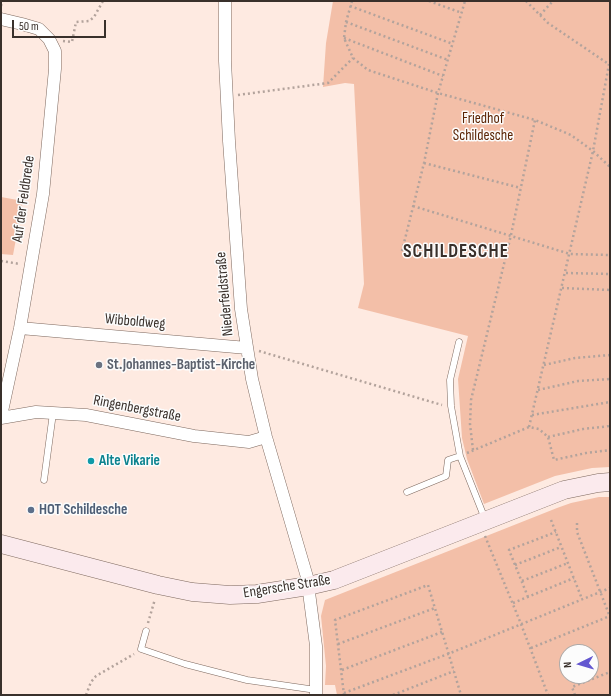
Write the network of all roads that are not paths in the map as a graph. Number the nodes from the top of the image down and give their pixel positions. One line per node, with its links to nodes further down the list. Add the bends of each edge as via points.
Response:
1 (225, 1): 5 (street, Niederfeldstraße, via 227,97 241,309)
2 (1, 19): 3 (street, Auf der Feldbrede, via 38,29 49,39 55,51 43,194)
3 (20, 328): 5 (street, Wibboldweg); 7 (street, Auf der Feldbrede)
4 (459, 342): 9 (lane, via 450,380 451,406)
5 (247, 348): 8 (street, Niederfeldstraße)
6 (53, 413): 7 (street, Ringenbergstraße, via 36,412); 8 (street, Ringenbergstraße, via 86,415 202,437 249,442); 10 (lane)
7 (1, 417)
8 (266, 437): 15 (street, Niederfeldstraße)
9 (460, 456): 12 (lane, via 448,460 446,476); 13 (lane)
10 (44, 480)
11 (610, 482): 13 (main road, Engersche Straße, via 564,490)
12 (407, 492)
13 (482, 522): 15 (main road, Engersche Straße, via 334,580)
14 (1, 544): 15 (main road, Engersche Straße, via 192,592 257,594)
15 (308, 586): 17 (street, Niederfeldstraße, via 316,646)
16 (146, 631): 17 (lane, via 142,649 185,664 247,680)
17 (316, 693)

